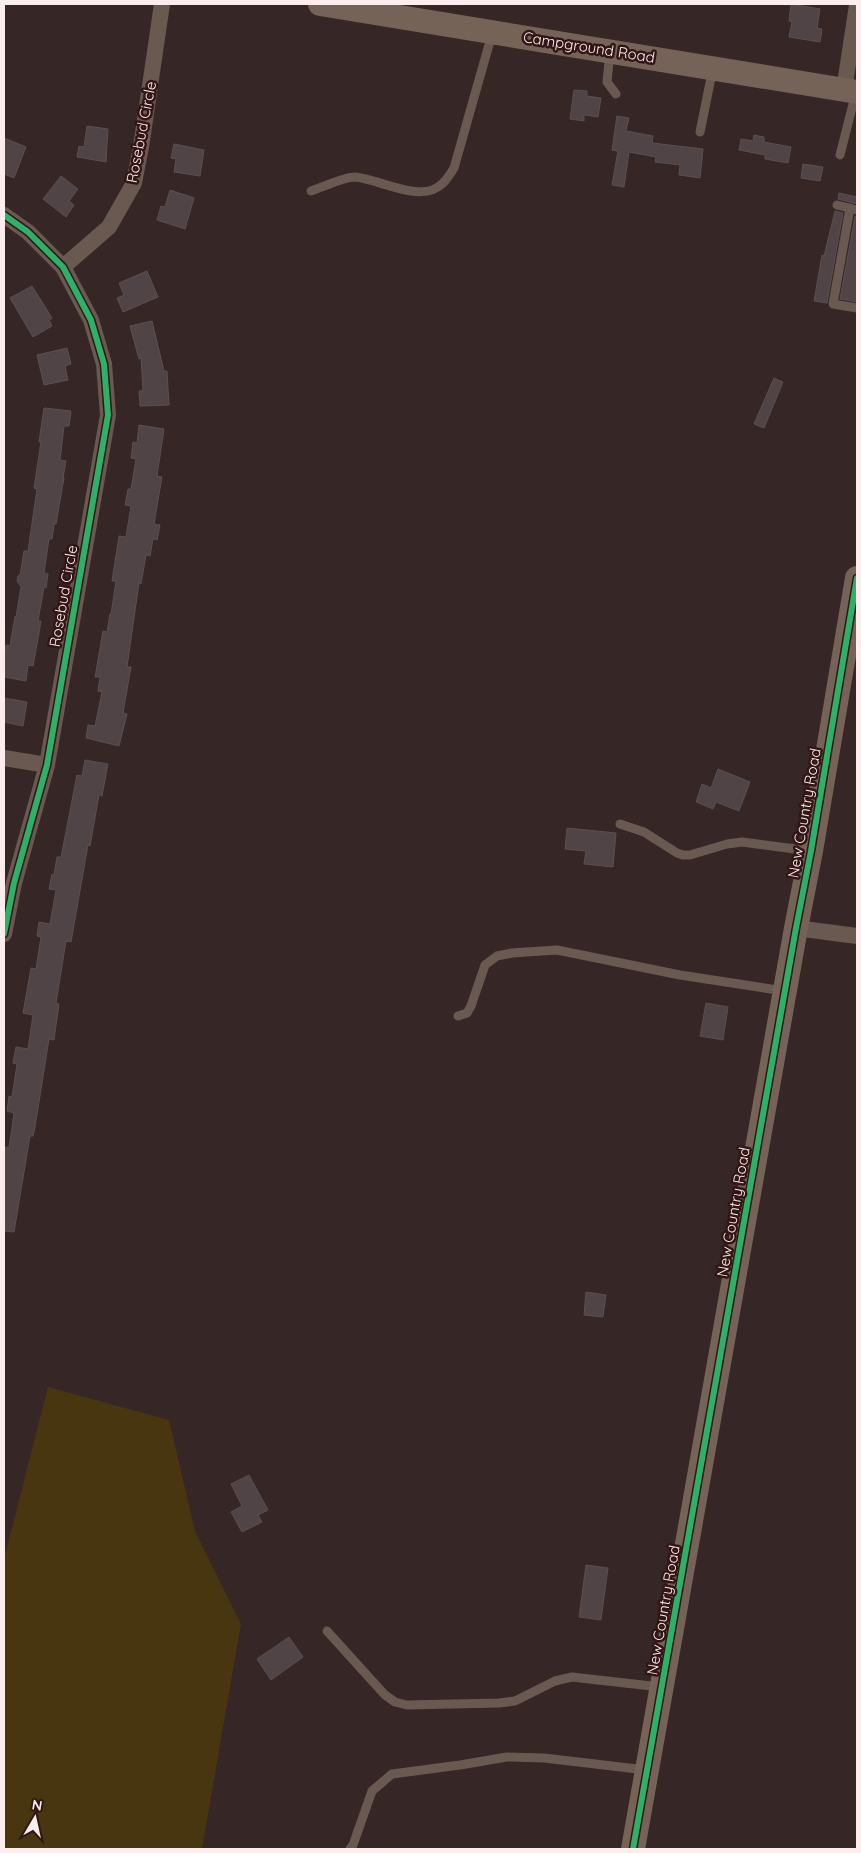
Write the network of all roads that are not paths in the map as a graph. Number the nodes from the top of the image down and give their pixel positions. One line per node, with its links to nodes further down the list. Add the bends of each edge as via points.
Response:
1 (162, 4): 15 (street, Rosebud Circle, via 134,183 109,227)
2 (320, 4): 4 (street, Campground Road)
3 (857, 5): 7 (street)
4 (492, 32): 5 (street, Campground Road); 11 (lane, via 454,168 442,185 427,192 406,191 352,177)
5 (610, 51): 6 (street, Campground Road); 8 (lane, via 607,82)
6 (713, 68): 7 (street, Campground Road); 9 (lane)
7 (852, 91): 10 (lane)
8 (616, 94)
9 (700, 132)
10 (840, 155)
11 (311, 191)
12 (837, 205): 13 (lane)
13 (854, 209): 16 (lane, via 833,304)
14 (4, 215): 15 (street, via 28,232)
15 (63, 267): 19 (street, Rosebud Circle, via 91,320 102,355 108,415)
16 (857, 308)
17 (857, 578): 21 (street, New Country Road)
18 (4, 758): 19 (street)
19 (47, 765): 23 (street, Rosebud Circle, via 14,883)
20 (620, 824): 21 (lane, via 644,832 683,855 742,842)
21 (811, 851): 22 (street, New Country Road)
22 (796, 928): 24 (street); 25 (street, New Country Road)
23 (4, 934)
24 (857, 936)
25 (784, 992): 26 (lane, via 557,950 536,950 512,952 489,961 471,1006 467,1013); 28 (street, New Country Road)
26 (458, 1016)
27 (327, 1631): 28 (lane, via 385,1695 407,1705 499,1703 515,1700 555,1681 572,1677)
28 (662, 1687): 29 (street, New Country Road)
29 (646, 1770): 30 (lane, via 507,1757 392,1774 372,1791); 31 (street, New Country Road)
30 (350, 1849)
31 (632, 1849)

